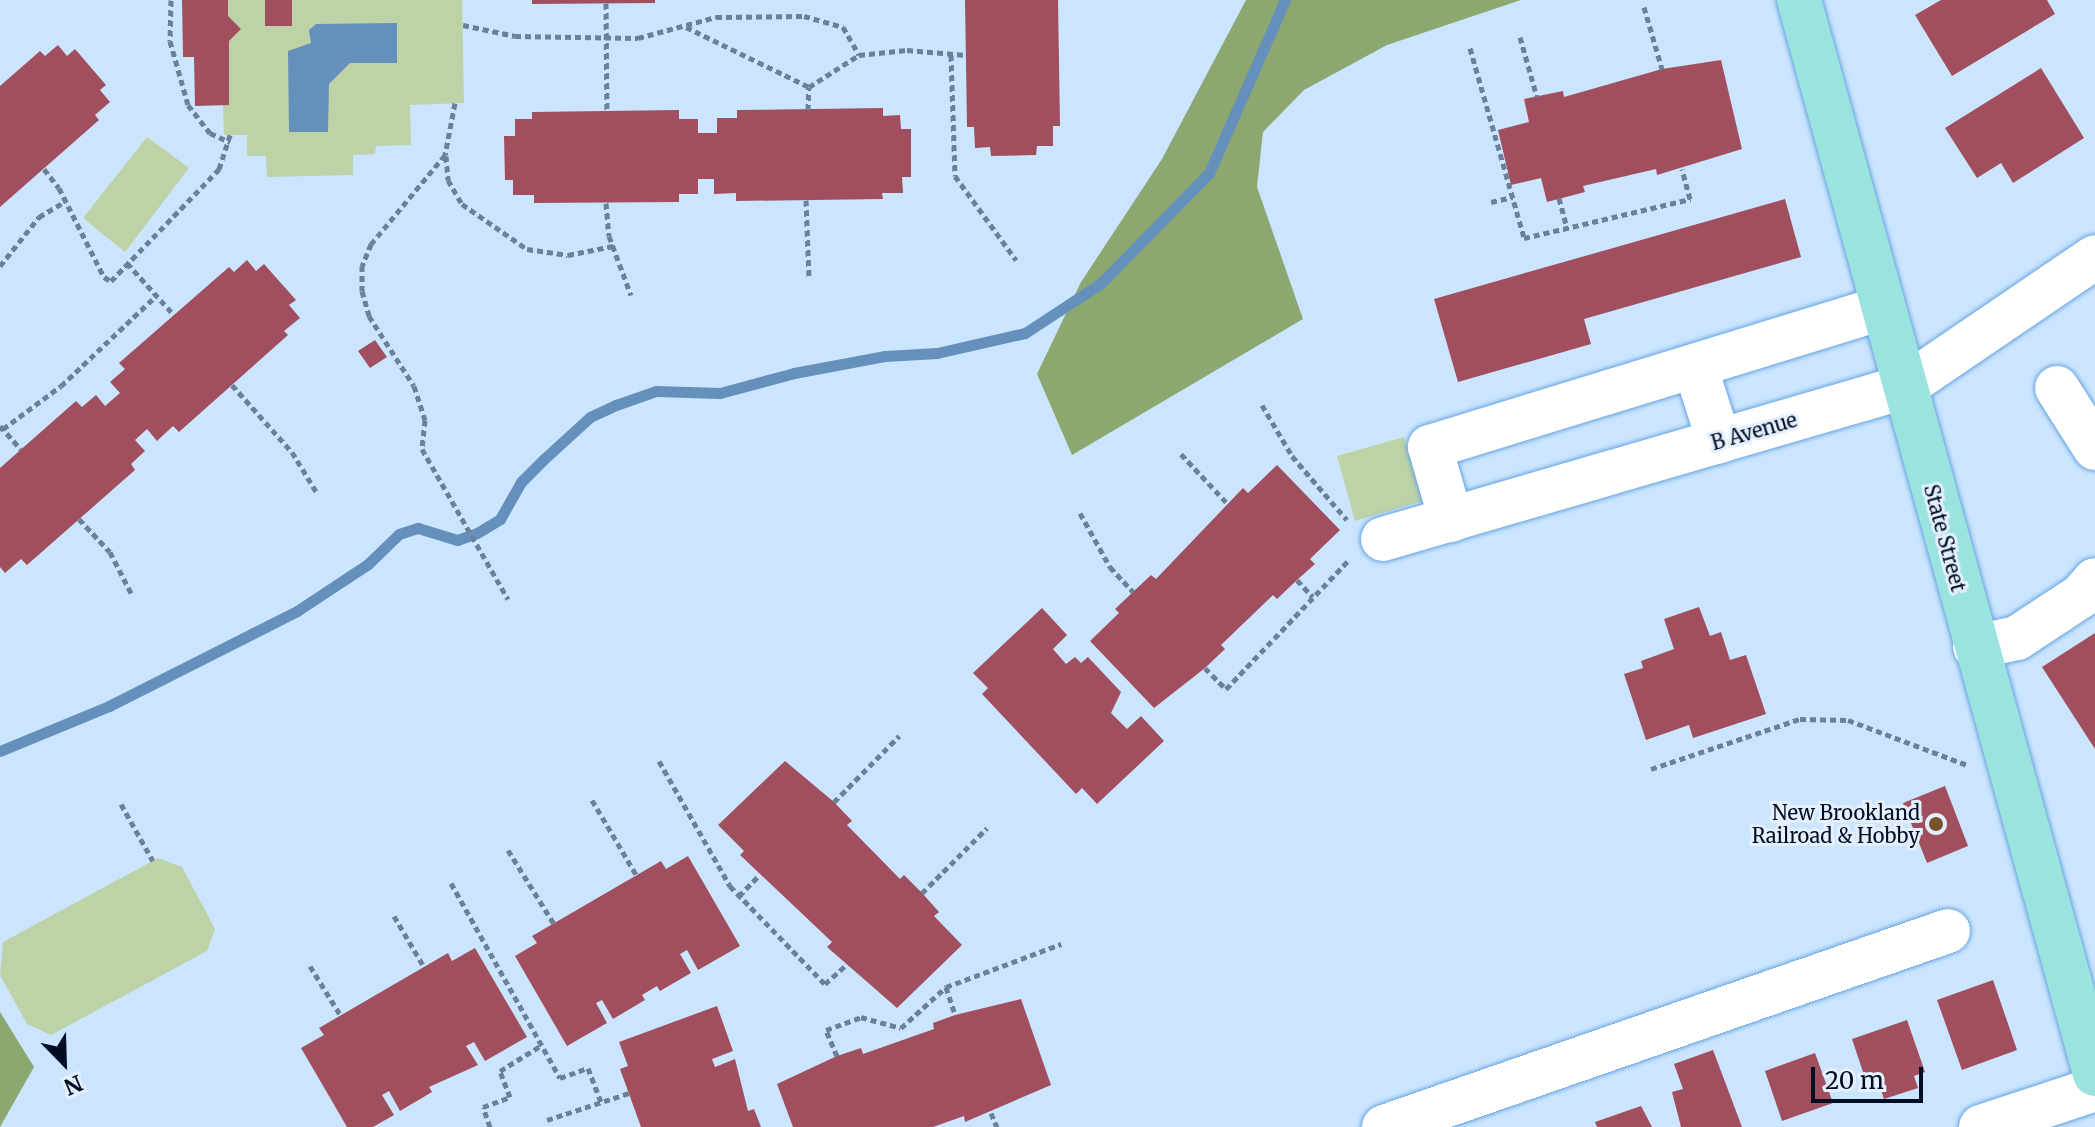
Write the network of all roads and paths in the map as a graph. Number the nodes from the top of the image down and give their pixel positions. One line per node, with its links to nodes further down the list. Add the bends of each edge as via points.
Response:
1 (171, 0): 20 (path, via 170,41 188,105 210,133)
2 (1799, 0): 39 (main road, State Street)
3 (606, 3): 7 (path)
4 (1644, 7): 13 (path)
5 (463, 25): 7 (path, via 515,36)
6 (685, 27): 7 (path, via 646,37); 10 (path, via 716,17 818,18 843,27); 14 (path)
7 (606, 37): 18 (path)
8 (1520, 37): 15 (path)
9 (1470, 48): 24 (path)
10 (859, 55): 11 (path, via 907,50); 14 (path)
11 (951, 55): 12 (path); 33 (path, via 955,176)
12 (966, 55)
13 (1662, 69)
14 (809, 87): 17 (path)
15 (1537, 97)
16 (455, 103): 21 (path)
17 (808, 110)
18 (607, 111)
19 (230, 135): 20 (path)
20 (230, 142): 34 (path, via 219,169)
21 (445, 155): 31 (path, via 448,180 462,204 527,249 568,255); 62 (path, via 378,234 361,276 369,316 414,386 425,420 422,449)
22 (44, 169): 27 (path)
23 (1682, 169): 30 (path, via 1690,199)
24 (1512, 197): 28 (path); 30 (path, via 1524,238)
25 (1559, 198): 30 (path)
26 (806, 200): 36 (path)
27 (66, 201): 34 (path, via 106,280); 35 (path, via 39,217)
28 (1491, 202)
29 (606, 203): 31 (path)
30 (1567, 228)
31 (613, 246): 37 (path)
32 (2095, 257): 43 (street, B Avenue)
33 (1016, 260)
34 (127, 263): 38 (path)
35 (0, 266)
36 (809, 277)
37 (631, 295)
38 (156, 296): 40 (path); 46 (path, via 61,386)
39 (1883, 308): 41 (street); 43 (main road, State Street)
40 (174, 315)
41 (1695, 366): 47 (street); 55 (street, via 1430,447)
42 (232, 385): 51 (path, via 292,452)
43 (1904, 387): 47 (street, B Avenue); 63 (main road, State Street)
44 (2057, 388): 48 (street)
45 (1262, 405): 56 (path, via 1292,456)
46 (2, 428): 49 (path)
47 (1719, 441): 55 (street, B Avenue)
48 (2095, 448)
49 (21, 449)
50 (1181, 454): 52 (path)
51 (317, 493)
52 (1227, 503)
53 (1080, 513): 59 (path, via 1110,567)
54 (79, 519): 60 (path, via 110,552)
55 (1451, 520): 56 (street, B Avenue)
56 (1362, 542): 61 (path)
57 (1297, 580): 61 (path)
58 (2095, 580): 63 (street, via 2081,596 2017,638)
59 (1133, 592)
60 (132, 595)
61 (1313, 598): 64 (path, via 1226,689)
62 (508, 599)
63 (1975, 647): 68 (main road, State Street)
64 (1205, 668)
65 (899, 736): 70 (path)
66 (659, 761): 79 (path)
67 (1651, 769): 68 (path, via 1800,719 1848,720)
68 (2012, 784): 88 (main road, State Street)
69 (592, 800): 76 (path)
70 (834, 802)
71 (121, 804): 74 (path)
72 (987, 828): 78 (path)
73 (508, 850): 81 (path)
74 (153, 861)
75 (759, 875): 79 (path)
76 (637, 876)
77 (451, 883): 91 (path)
78 (922, 893)
79 (739, 896): 84 (path, via 825,984)
80 (394, 916): 86 (path)
81 (554, 924)
82 (1948, 931): 101 (street)
83 (1061, 944): 87 (path)
84 (846, 965)
85 (310, 966): 90 (path)
86 (424, 967)
87 (946, 987): 89 (path); 92 (path, via 901,1028 861,1017 826,1030)
88 (2085, 1006): 93 (main road, State Street)
89 (955, 1015)
90 (341, 1016)
91 (542, 1045): 96 (path, via 560,1078 588,1068); 99 (path, via 500,1071 510,1097 483,1107)
92 (837, 1056)
93 (2095, 1074)
94 (2095, 1089): 102 (street)
95 (629, 1093): 96 (path)
96 (601, 1102): 98 (path)
97 (991, 1113): 100 (path)
98 (547, 1120)
99 (490, 1127)
100 (997, 1127)
101 (1384, 1127)
102 (1981, 1127)

